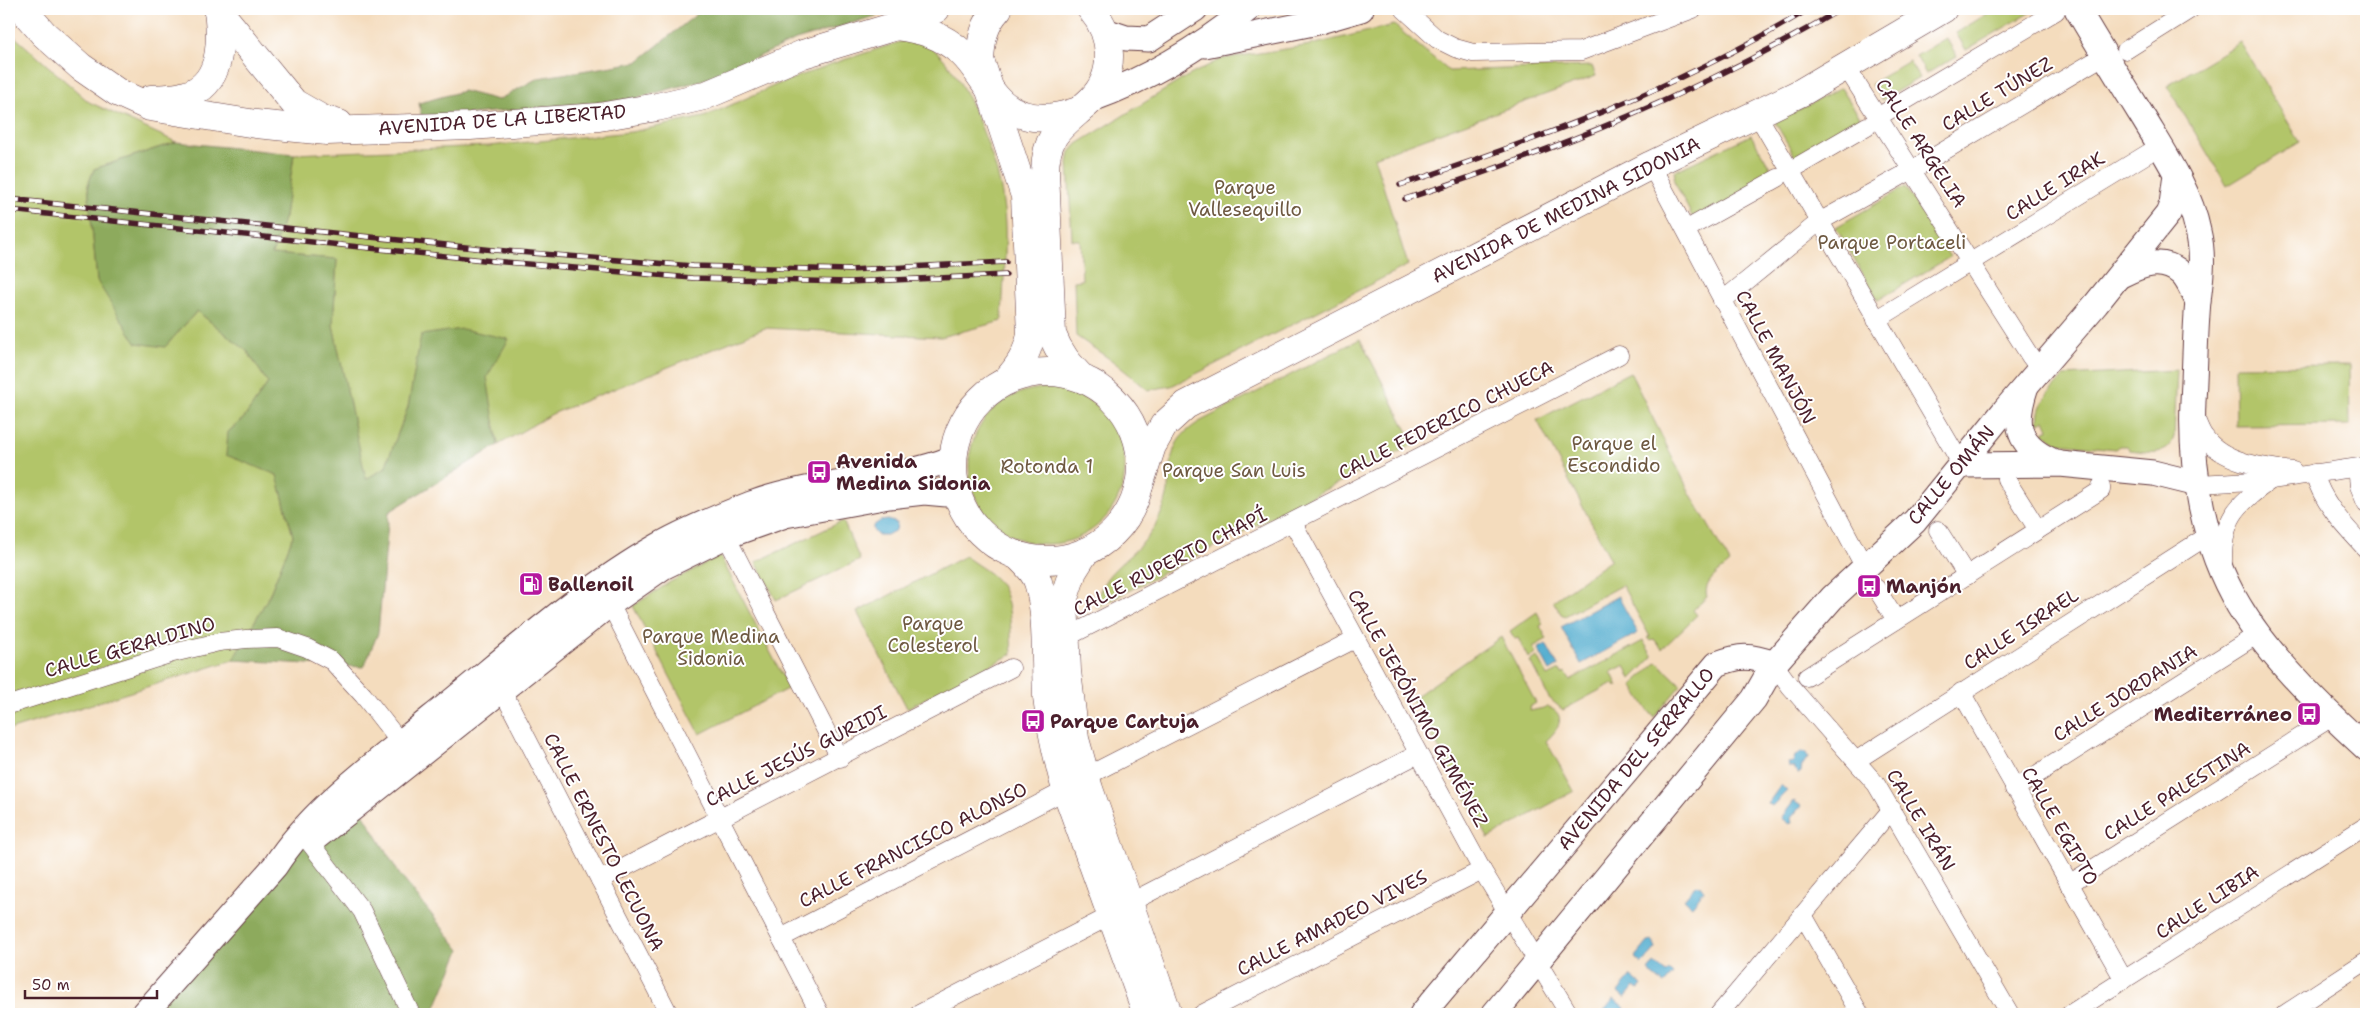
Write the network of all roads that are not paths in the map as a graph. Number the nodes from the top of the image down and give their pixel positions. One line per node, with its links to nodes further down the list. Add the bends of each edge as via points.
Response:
1 (22, 9): 19 (main road, AVENIDA DE LA LIBERTAD, via 82,68)
2 (936, 9): 14 (main road, AVENIDA DE LA LIBERTAD, via 912,16)
3 (998, 9): 18 (main road, via 990,17 981,38 980,60)
4 (1195, 9): 13 (street, via 1148,39 1138,40)
5 (1248, 9): 15 (street)
6 (1361, 9): 15 (street, via 1313,23)
7 (1404, 9): 8 (street, via 1438,39 1473,53 1581,51)
8 (1693, 9)
9 (1943, 9): 17 (main road, AVENIDA DE MEDINA SIDONIA)
10 (2191, 9): 16 (street, CALLE TÚNEZ)
11 (218, 10): 19 (main road, via 222,37 218,57 211,75 201,87 188,95 174,98); 24 (main road, via 294,103 322,119)
12 (2067, 10): 16 (street); 21 (street)
13 (1099, 17): 20 (main road, via 1108,41 1110,61 1103,82)
14 (896, 26): 18 (main road, AVENIDA DE LA LIBERTAD, via 928,31 943,39 962,53); 24 (main road, AVENIDA DE LA LIBERTAD, via 803,54 704,96 648,109 599,117 470,126)
15 (1195, 46): 20 (street, via 1128,86)
16 (2115, 52): 25 (street); 28 (street, CALLE TÚNEZ)
17 (1846, 67): 22 (main road, AVENIDA DE MEDINA SIDONIA); 28 (street, CALLE ARGELIA)
18 (986, 82): 20 (main road, AVENIDA DE LA LIBERTAD, via 998,99 1014,111 1034,118 1055,118); 41 (main road, via 1025,196 1031,336 1019,366)
19 (128, 98): 24 (main road, AVENIDA DE LA LIBERTAD, via 158,108 256,124 327,131)
20 (1083, 105): 40 (main road, via 1058,129 1048,145 1045,171 1052,334 1068,365)
21 (1886, 112)
22 (1757, 114): 26 (main road, AVENIDA DE MEDINA SIDONIA); 31 (street)
23 (1868, 126): 27 (street)
24 (360, 129)
25 (2160, 146): 29 (street); 33 (street, CALLE IRAK)
26 (1651, 165): 35 (street, CALLE MANJÓN); 43 (main road, AVENIDA DE MEDINA SIDONIA)
27 (1798, 166)
28 (1912, 170): 31 (street, CALLE TÚNEZ); 33 (street, CALLE ARGELIA)
29 (2176, 175): 34 (street, CALLE OMÁN, via 2168,214); 36 (street, via 2193,207 2199,233 2202,262)
30 (1778, 178): 32 (street)
31 (1819, 222): 35 (street, CALLE TÚNEZ); 37 (street)
32 (1694, 225)
33 (1972, 262): 37 (street, CALLE IRAK); 39 (street, CALLE ARGELIA, via 2030,356)
34 (2119, 276): 36 (street, CALLE OMÁN, via 2151,263 2168,265 2182,274); 39 (street, CALLE OMÁN)
35 (1722, 301): 68 (street, CALLE MANJÓN)
36 (2198, 301): 44 (street)
37 (1876, 320): 47 (street)
38 (1619, 356): 58 (street, CALLE FEDERICO CHUECA)
39 (2034, 376): 46 (street, via 2019,408 2019,430 2028,447); 47 (street, CALLE OMÁN)
40 (1083, 378): 41 (main road, via 1044,372 1024,374); 42 (main road)
41 (1006, 381): 45 (main road, via 985,394 969,413 959,434)
42 (1118, 404): 43 (main road, AVENIDA DE MEDINA SIDONIA, via 1155,410); 54 (main road, via 1131,422 1138,442)
43 (1186, 404): 54 (main road, AVENIDA DE MEDINA SIDONIA, via 1164,425 1152,446)
44 (2193, 422): 49 (street, via 2183,451 2175,461); 50 (street, via 2220,452 2233,459); 53 (street)
45 (954, 458): 56 (main road); 82 (street, via 915,471 818,485 753,503 660,545 575,603)
46 (2060, 464): 47 (street); 49 (street)
47 (1962, 465): 68 (street, CALLE OMÁN)
48 (2362, 467): 50 (street); 57 (street, via 2359,486)
49 (2153, 473): 53 (street)
50 (2314, 473): 52 (street); 63 (street, via 2320,493)
51 (2006, 479): 60 (street)
52 (2271, 480): 53 (street); 67 (street, via 2238,507 2229,522 2224,536)
53 (2198, 484): 61 (street)
54 (1139, 486): 64 (main road, via 1129,514 1110,536)
55 (2101, 486): 60 (street, via 2101,490)
56 (958, 495): 62 (street, via 916,493 785,514); 65 (main road, via 980,532 997,546)
57 (2366, 503)
58 (1293, 523): 72 (street, CALLE RUPERTO CHAPÍ); 73 (street, CALLE JERÓNIMO GIMÉNEZ)
59 (1938, 530): 66 (street)
60 (2038, 530): 66 (street)
61 (2209, 535): 67 (street); 78 (street, CALLE ISRAEL)
62 (726, 536): 69 (street, via 663,567); 84 (street)
63 (2366, 549)
64 (1085, 552): 65 (main road, via 1063,559 1039,560); 72 (main road, via 1073,571 1064,598)
65 (1016, 555): 86 (main road, via 1030,567 1037,579 1042,599 1048,699 1056,752)
66 (1967, 576): 70 (street)
67 (2223, 576): 71 (street)
68 (1870, 578): 70 (street, CALLE MANJÓN); 74 (street, CALLE OMÁN, via 1832,598)
69 (610, 604): 77 (street); 89 (street)
70 (1896, 620): 76 (street)
71 (2258, 634): 80 (street); 87 (street, CALLE JORDANIA)
72 (1065, 638): 86 (main road, via 1075,739)
73 (1355, 639): 83 (street, CALLE JERÓNIMO GIMÉNEZ); 86 (street, CALLE FRANCISCO ALONSO)
74 (1774, 664): 85 (street, CALLE IRÁN); 97 (street, AVENIDA DEL SERRALLO, via 1755,657 1736,657 1717,664); 101 (street, via 1754,699)
75 (1011, 668): 84 (street, CALLE JESÚS GURIDI)
76 (1807, 677)
77 (502, 690): 82 (street); 94 (street, CALLE ERNESTO LECUONA)
78 (1961, 692): 85 (street, CALLE ISRAEL); 87 (street, CALLE EGIPTO)
79 (9, 705): 82 (street, CALLE GERALDINO, via 210,644 278,638 332,661)
80 (2332, 717): 81 (street); 95 (street, CALLE PALESTINA)
81 (2366, 748)
82 (408, 751): 91 (street); 92 (street, via 362,774 291,840)
83 (1418, 754): 93 (street, CALLE JERÓNIMO GIMÉNEZ); 96 (street)
84 (840, 758): 89 (street, CALLE JESÚS GURIDI)
85 (1857, 760): 88 (street, CALLE IRÁN)
86 (1075, 784): 96 (main road); 99 (street, CALLE FRANCISCO ALONSO)
87 (2014, 788): 95 (street, CALLE EGIPTO)
88 (1892, 809): 98 (street); 117 (street, CALLE IRÁN)
89 (720, 819): 94 (street, CALLE JESÚS GURIDI); 99 (street)
90 (2366, 826): 102 (street, CALLE LIBIA)
91 (310, 843): 92 (street); 105 (street, via 362,911)
92 (275, 866): 104 (street)
93 (1482, 870): 97 (street, CALLE JERÓNIMO GIMÉNEZ); 111 (street, CALLE AMADEO VIVES)
94 (600, 880): 106 (street, CALLE ERNESTO LECUONA)
95 (2069, 884): 102 (street, CALLE EGIPTO)
96 (1120, 910): 108 (street); 109 (main road); 110 (main road)
97 (1506, 913): 101 (street, CALLE JERÓNIMO GIMÉNEZ); 112 (street, AVENIDA DEL SERRALLO)
98 (1803, 915): 115 (street); 116 (street)
99 (781, 938): 107 (street)
100 (2366, 961): 103 (street)
101 (1538, 962): 113 (street); 114 (street, CALLE JERÓNIMO GIMÉNEZ)
102 (2124, 980): 118 (street, CALLE LIBIA)
103 (2292, 1012)
104 (144, 1014)
105 (411, 1014)
106 (669, 1014)
107 (820, 1014)
108 (919, 1014)
109 (1147, 1014)
110 (1168, 1014)
111 (1202, 1014)
112 (1422, 1014)
113 (1494, 1014)
114 (1569, 1014)
115 (1720, 1014)
116 (1860, 1014)
117 (2010, 1014)
118 (2070, 1014)

